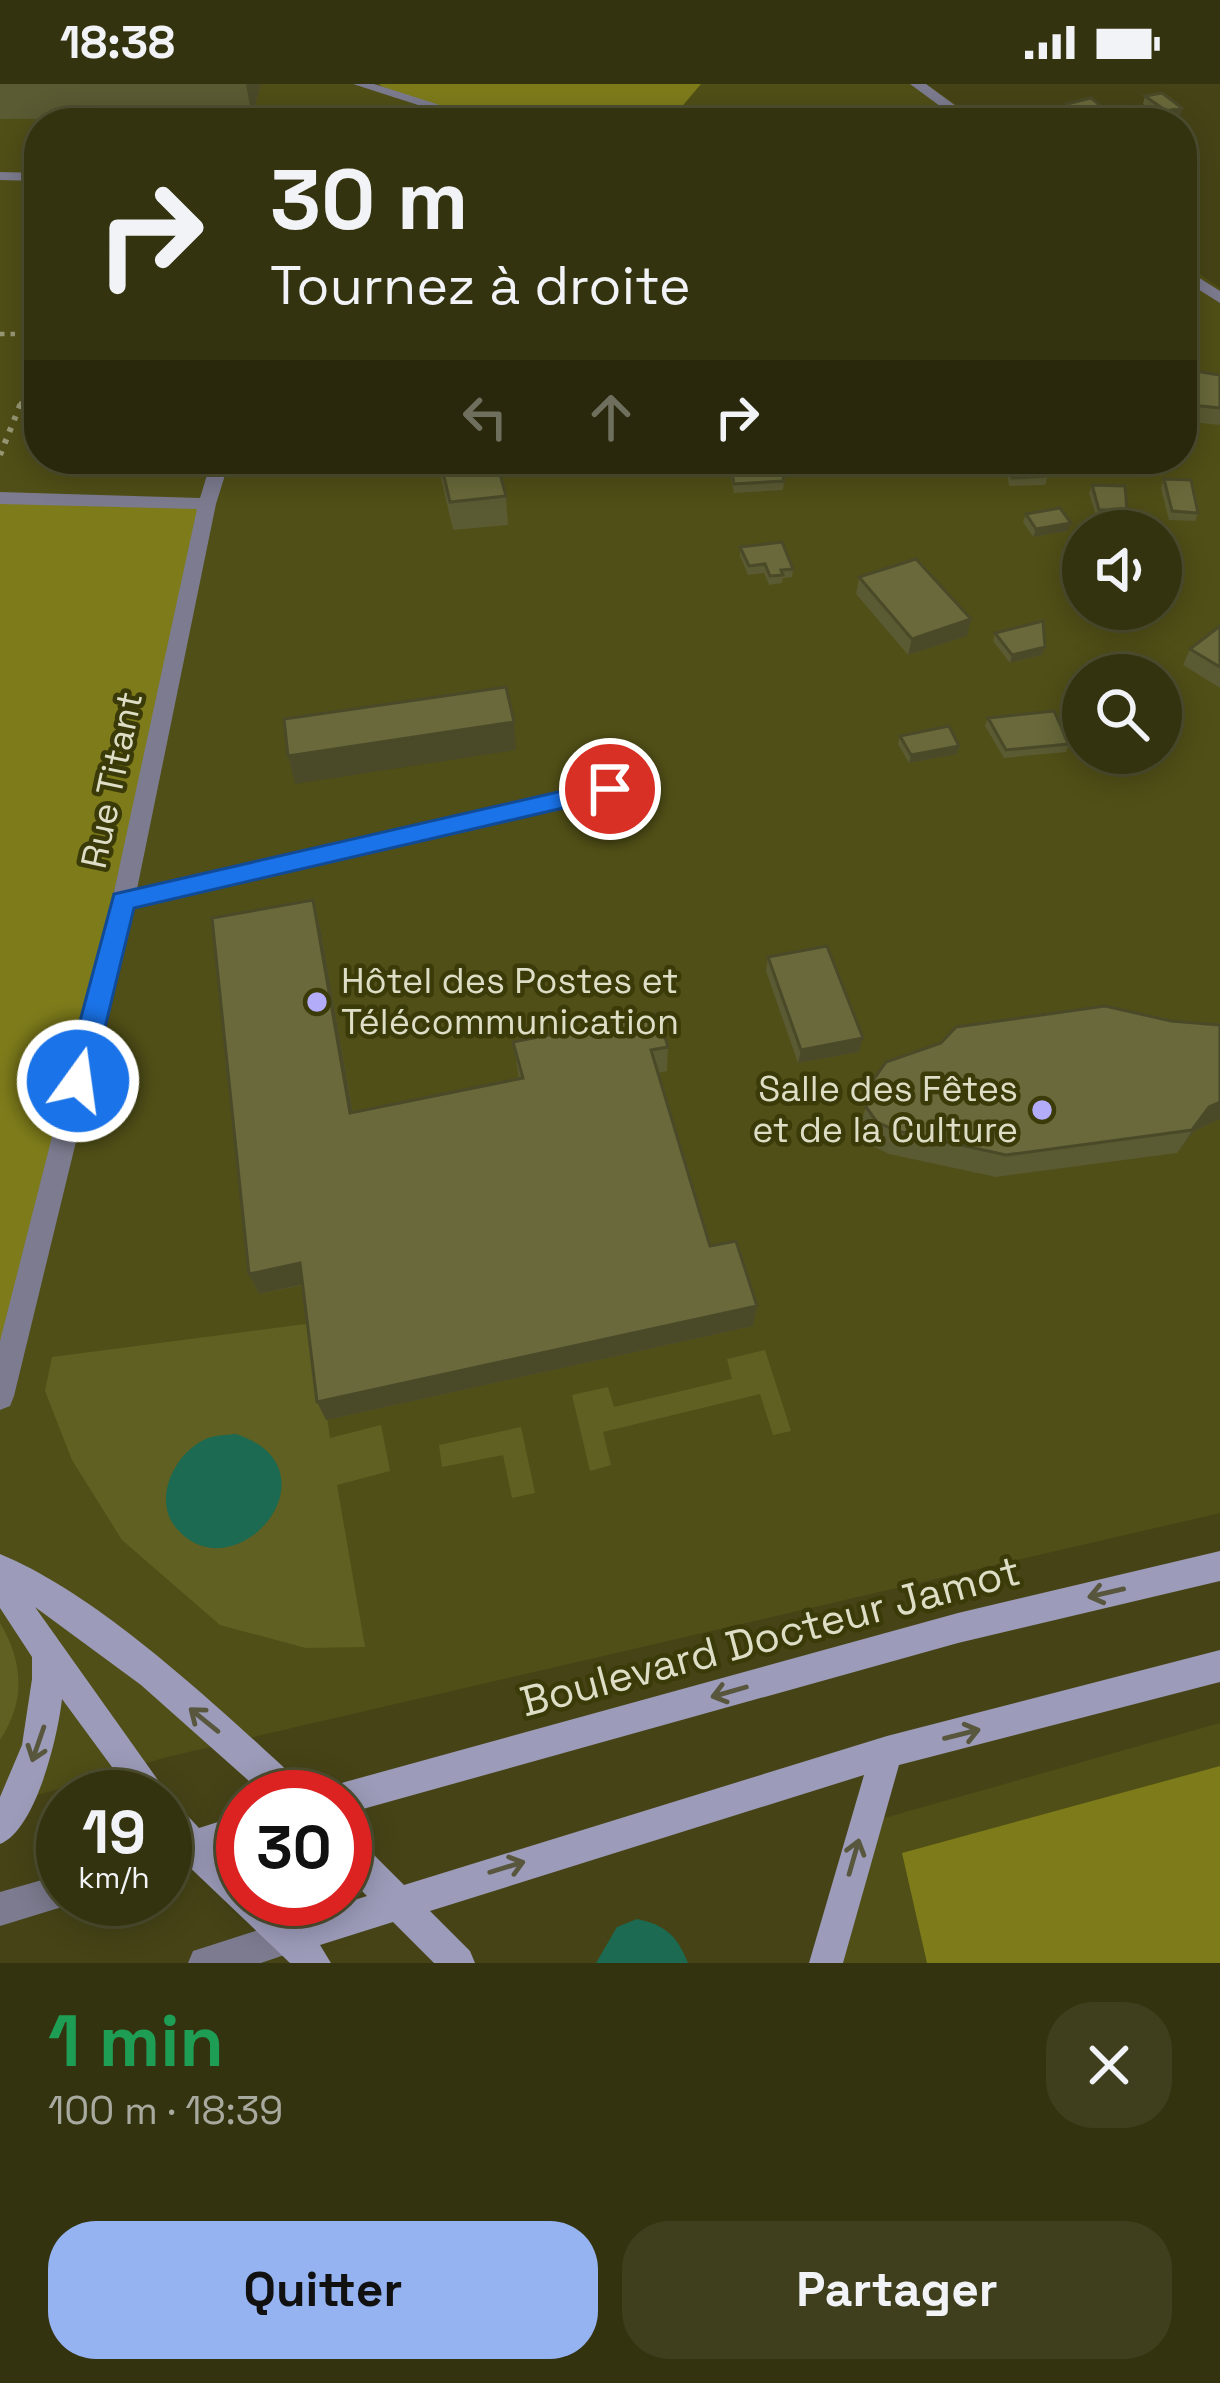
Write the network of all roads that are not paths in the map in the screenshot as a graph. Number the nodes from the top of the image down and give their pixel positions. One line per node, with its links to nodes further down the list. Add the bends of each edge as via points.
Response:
1 (360, 84): 3 (street)
2 (917, 84): 4 (street)
3 (412, 108)
4 (951, 108)
5 (216, 474): 7 (street, Rue Titant)
6 (0, 498): 7 (street)
7 (207, 504): 9 (street, Rue Titant)
8 (610, 789): 9 (street)
9 (123, 901): 10 (street, Rue Titant)
10 (0, 1396)
11 (1220, 1567): 19 (main road, Boulevard Docteur Jamot, one-way to 19, via 958,1628)
12 (0, 1569): 18 (main road, one-way to 12, via 50,1597)
13 (0, 1581): 14 (main road)
14 (47, 1653): 17 (main road); 20 (main road, one-way to 20, via 43,1731)
15 (1220, 1666): 16 (main road, one-way to 15)
16 (886, 1752): 23 (main road, one-way to 16); 29 (main road, one-way to 16)
17 (134, 1770)
18 (263, 1770)
19 (372, 1791)
20 (0, 1828)
21 (372, 1878): 23 (main road)
22 (36, 1899): 24 (street)
23 (395, 1901): 26 (main road); 28 (main road)
24 (0, 1909)
25 (277, 1926): 26 (main road)
26 (302, 1950): 27 (street)
27 (205, 1963)
28 (458, 1963)
29 (826, 1963)

